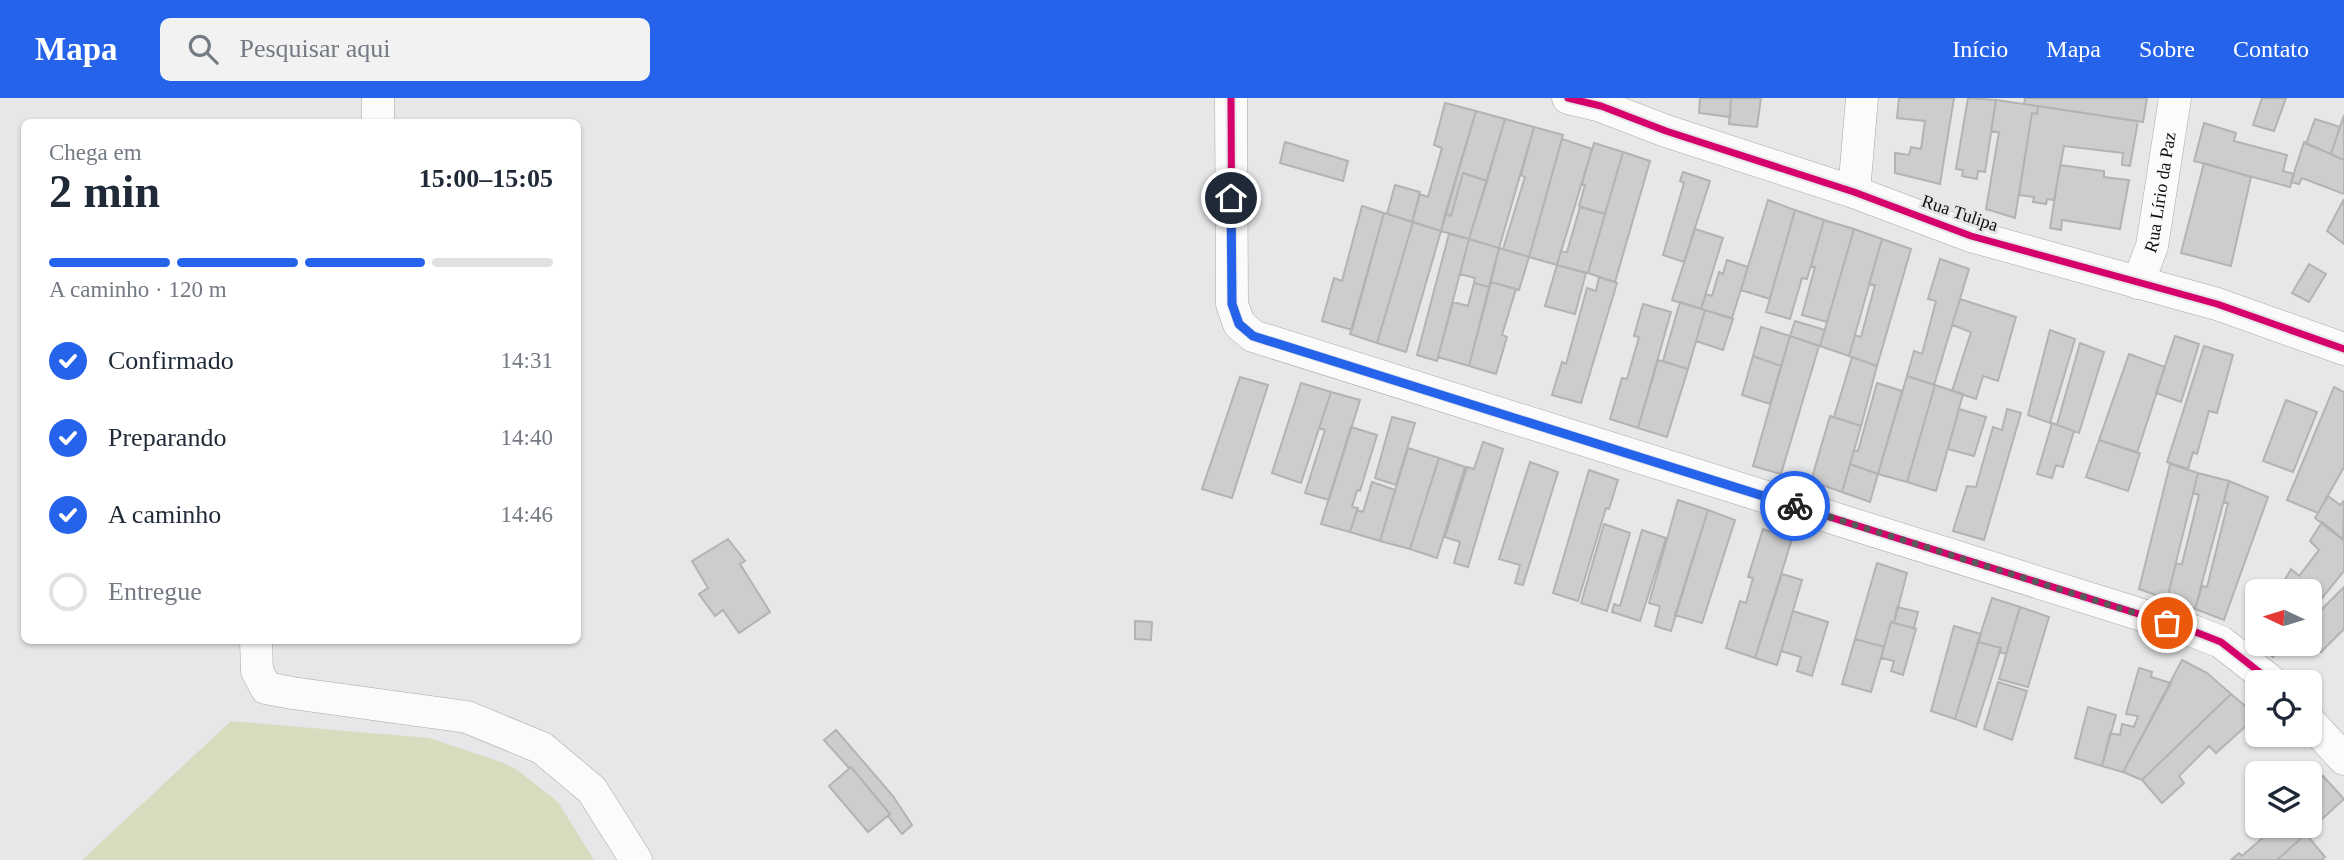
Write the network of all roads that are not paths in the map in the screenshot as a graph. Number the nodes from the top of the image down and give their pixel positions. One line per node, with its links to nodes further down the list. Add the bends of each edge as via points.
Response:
1 (379, 98): 6 (street)
2 (1231, 98): 11 (street, via 1232,304 1239,324 1253,336 2193,631 2221,642)
3 (1568, 98): 7 (street, Rua Tulipa)
4 (1862, 98): 7 (street)
5 (2175, 98): 8 (street, Rua Lírio da Paz, via 2152,246)
6 (378, 119)
7 (1854, 192): 8 (street, Rua Tulipa, via 1971,236)
8 (2138, 283): 9 (street, Rua Tulipa, via 2217,304)
9 (2344, 349)
10 (256, 644): 14 (street, via 257,671 266,688 467,717 542,748 592,790)
11 (2257, 670)
12 (2322, 735): 13 (street)
13 (2344, 759)
14 (636, 860)

